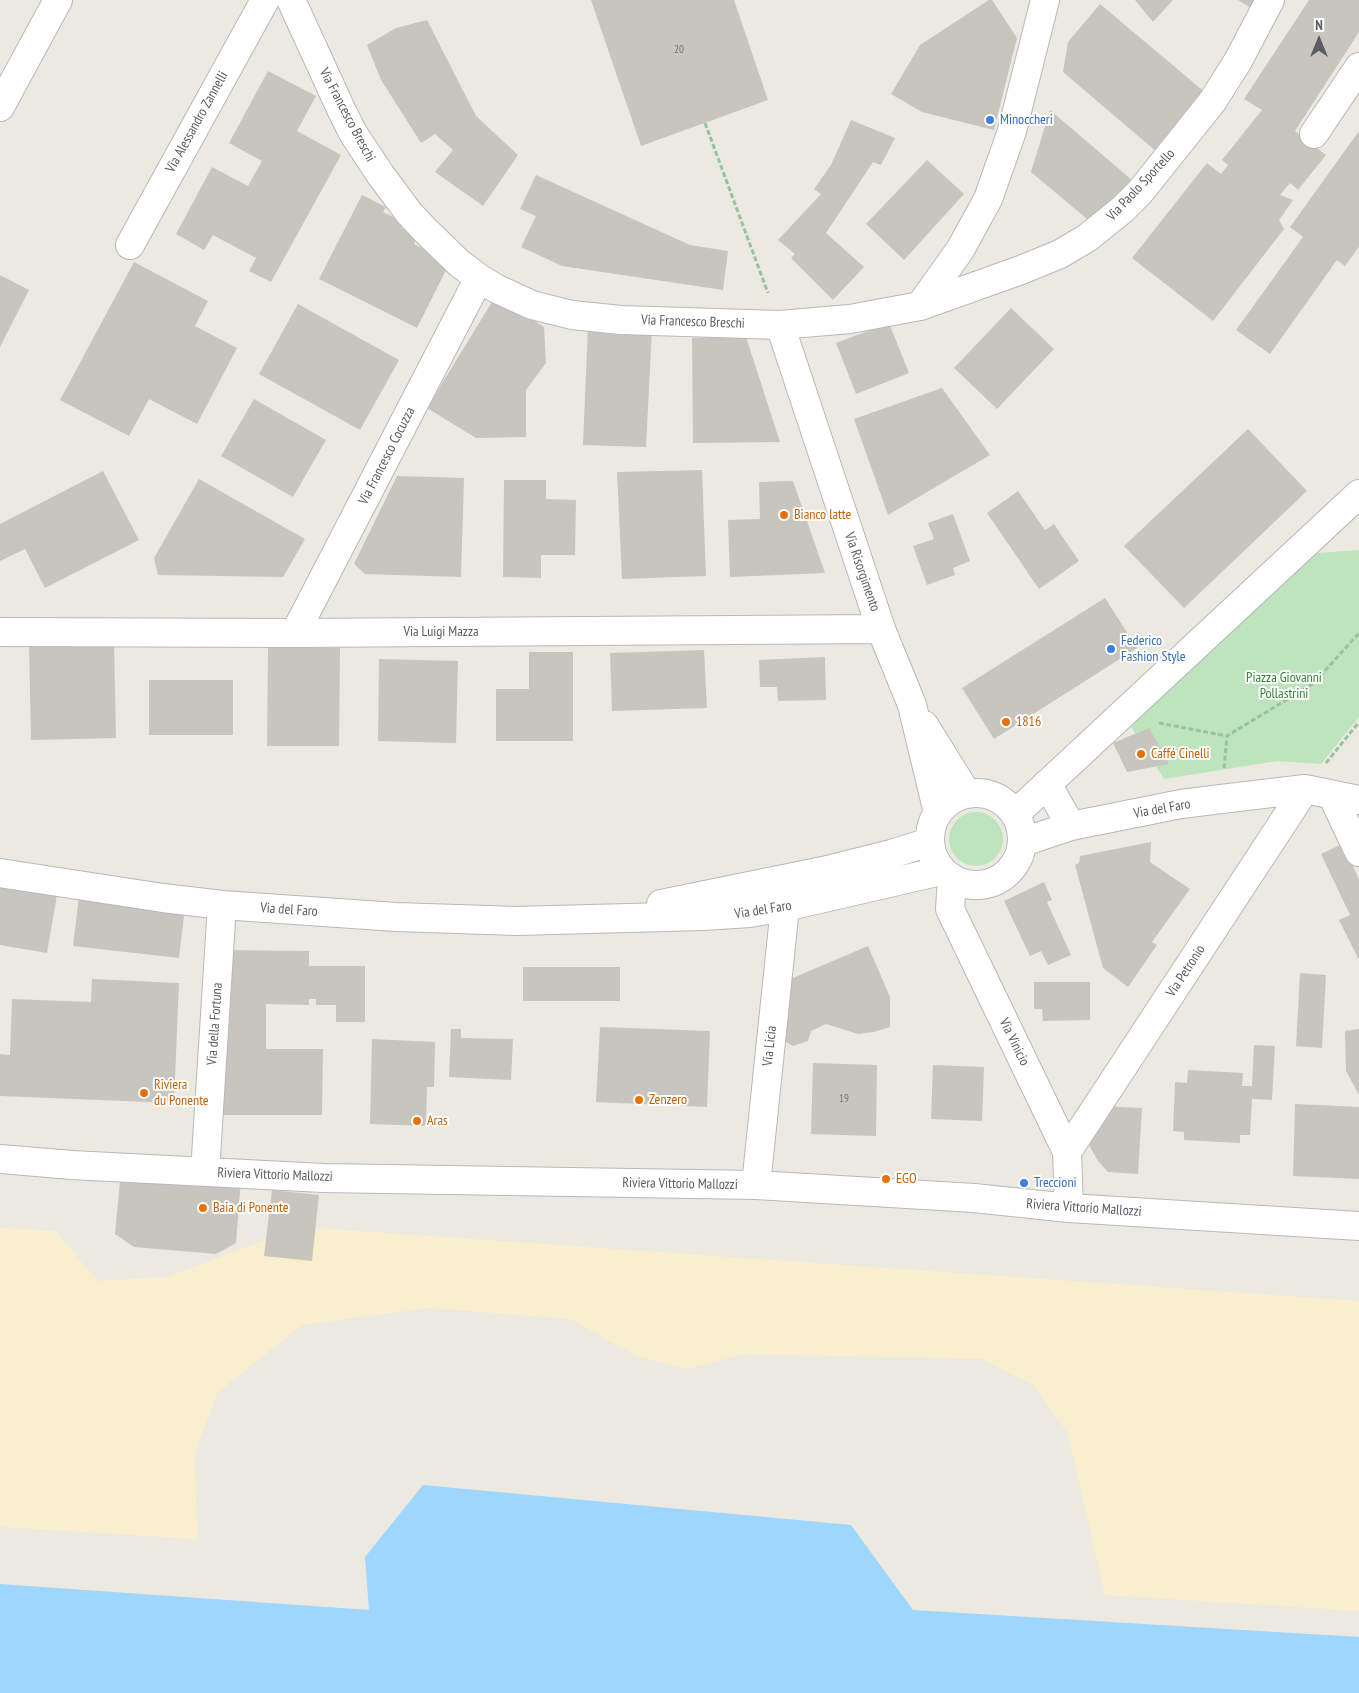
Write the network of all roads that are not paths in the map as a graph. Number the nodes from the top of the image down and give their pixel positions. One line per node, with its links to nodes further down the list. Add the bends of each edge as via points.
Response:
1 (58, 0): 7 (street)
2 (265, 0): 9 (street, Via Alessandro Zannelli)
3 (291, 0): 10 (street, Via Francesco Breschi, via 345,117 380,174 425,230)
4 (1045, 0): 11 (street, via 1012,132 988,199 956,256)
5 (1270, 0): 11 (street, Via Paolo Sportello, via 1212,102 1123,209 1091,235 1060,254)
6 (1359, 67): 8 (street)
7 (0, 107)
8 (1314, 134)
9 (130, 244)
10 (479, 278): 12 (street, Via Francesco Breschi, via 514,298 572,315 621,320); 16 (street, Via Francesco Cocuzza)
11 (920, 306): 12 (street, Via Francesco Breschi, via 850,319)
12 (780, 325): 14 (street, Via Risorgimento)
13 (1359, 494): 18 (street)
14 (881, 629): 16 (street, Via Luigi Mazza); 17 (street, Via Risorgimento)
15 (0, 632): 16 (street, Via Luigi Mazza)
16 (295, 633)
17 (912, 705): 20 (street, Via Risorgimento); 23 (street, Via Risorgimento)
18 (1047, 784): 24 (street); 25 (street)
19 (1305, 789): 21 (street); 25 (street, Via del Faro, via 1182,804); 34 (street, Via Petronio)
20 (967, 794): 23 (street, via 952,799); 24 (street, via 991,796 1008,805)
21 (1332, 796): 22 (street); 28 (street)
22 (1359, 800)
23 (938, 813): 26 (street, via 931,828)
24 (1015, 814): 27 (street)
25 (1071, 826): 27 (street, Via del Faro)
26 (930, 842): 30 (street, via 934,860); 33 (street, Via del Faro, via 823,871)
27 (1023, 842): 30 (street, via 1016,863 994,882 962,883)
28 (1359, 852)
29 (0, 874): 31 (street, Via del Faro)
30 (947, 875): 32 (street, Via del Faro); 34 (street, Via Vinicio, via 950,908)
31 (222, 905): 33 (street, Via del Faro, via 454,920); 36 (street, Via della Fortuna)
32 (785, 908): 33 (street, Via del Faro, via 727,915); 37 (street, Via Licia)
33 (580, 920)
34 (1067, 1152): 38 (street, Via Vinicio)
35 (0, 1160): 36 (street, Riviera Vittorio Mallozzi)
36 (205, 1172): 37 (street, Riviera Vittorio Mallozzi, via 323,1178)
37 (756, 1185): 38 (street, Riviera Vittorio Mallozzi, via 974,1198)
38 (1069, 1208): 39 (street, Riviera Vittorio Mallozzi)
39 (1359, 1226)

